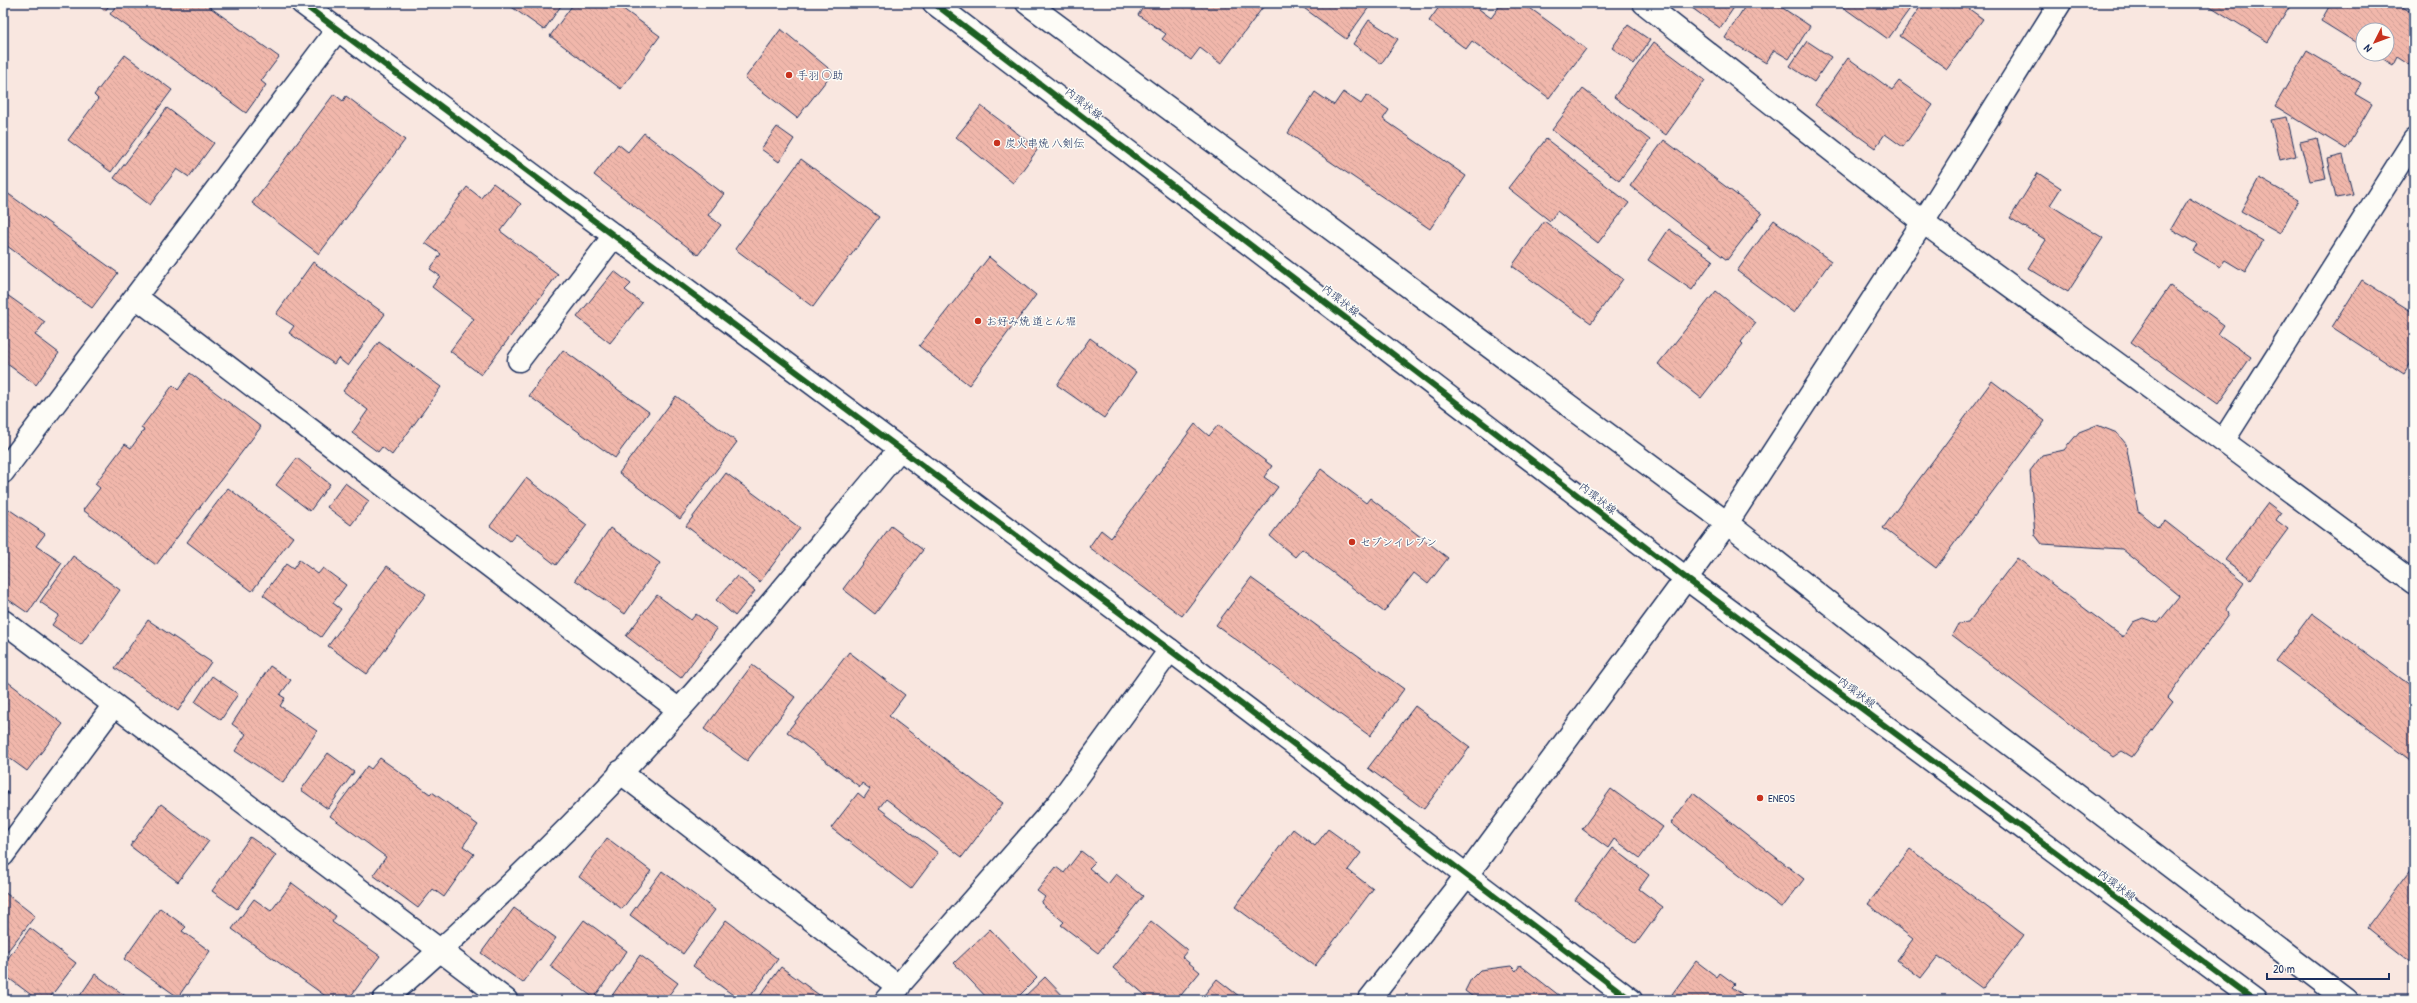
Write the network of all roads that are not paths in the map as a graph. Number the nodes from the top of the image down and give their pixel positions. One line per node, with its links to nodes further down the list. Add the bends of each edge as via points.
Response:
1 (302, 3): 6 (street)
2 (934, 3): 16 (street, 内環状線)
3 (1027, 3): 15 (street)
4 (1644, 3): 8 (street)
5 (2060, 3): 8 (street)
6 (337, 30): 9 (street); 10 (street)
7 (2414, 140): 12 (street)
8 (1923, 222): 12 (street); 15 (street)
9 (614, 236): 11 (street); 13 (street)
10 (136, 297): 14 (street); 21 (street)
11 (519, 360)
12 (2223, 441): 17 (street)
13 (900, 449): 19 (street); 21 (street)
14 (3, 472)
15 (1727, 523): 16 (street); 32 (street, via 1974,717)
16 (1687, 579): 24 (street); 31 (street, 内環状線)
17 (2414, 583)
18 (3, 621): 20 (street)
19 (1170, 650): 24 (street); 26 (street, via 1058,804)
20 (114, 705): 23 (street); 25 (street)
21 (679, 710): 22 (street)
22 (620, 772): 25 (street, via 581,815); 26 (street)
23 (3, 855)
24 (1466, 876): 29 (street); 30 (street)
25 (440, 951): 27 (street); 28 (street)
26 (893, 994)
27 (384, 1000)
28 (506, 1000)
29 (1369, 1000)
30 (1631, 1000)
31 (2255, 1000)
32 (2346, 1000)

